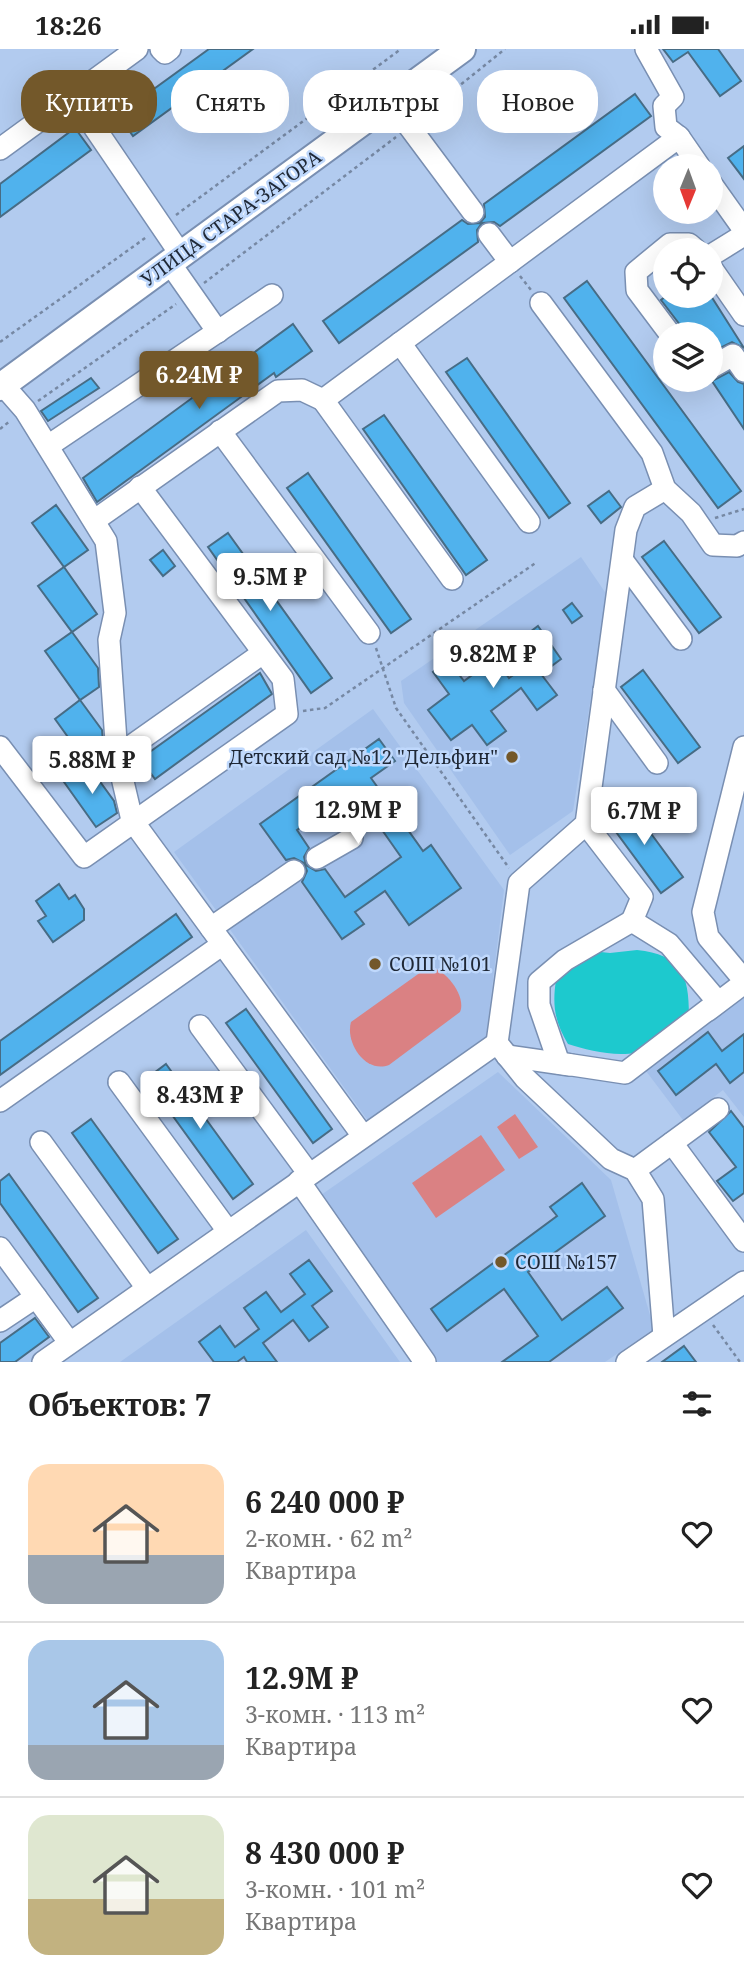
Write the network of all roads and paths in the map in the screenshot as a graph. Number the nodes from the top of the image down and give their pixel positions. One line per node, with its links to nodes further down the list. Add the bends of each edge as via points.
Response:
1 (137, 49): 9 (street)
2 (161, 49): 3 (street, via 164,53)
3 (170, 49)
4 (401, 49): 22 (path)
5 (505, 49): 8 (path)
6 (646, 49): 17 (street, via 673,97 664,106 666,127)
7 (473, 52): 8 (path); 10 (main road, УЛИЦА СТАРА-ЗАГОРА)
8 (488, 61): 11 (path)
9 (108, 70)
10 (443, 70)
11 (463, 82)
12 (22, 133): 18 (street)
13 (98, 133): 22 (street)
14 (348, 133): 27 (main road, УЛИЦА СТАРА-ЗАГОРА)
15 (401, 133): 31 (path)
16 (414, 133): 21 (street)
17 (679, 138): 19 (street); 29 (street)
18 (0, 149)
19 (690, 154)
20 (723, 200): 23 (street)
21 (473, 212)
22 (161, 226): 27 (street); 37 (path)
23 (744, 230)
24 (489, 234): 29 (street)
25 (744, 235): 26 (street)
26 (723, 248)
27 (175, 258): 31 (street); 41 (main road, УЛИЦА СТАРА-ЗАГОРА)
28 (653, 258): 35 (street, via 636,272 637,291)
29 (510, 262): 33 (path); 38 (street)
30 (723, 285): 34 (street)
31 (191, 293): 36 (street); 43 (path)
32 (272, 295): 36 (street)
33 (541, 303): 48 (street, via 652,453)
34 (744, 316)
35 (661, 322)
36 (218, 332): 46 (street)
37 (0, 342)
38 (400, 343): 42 (street); 51 (street)
39 (723, 361): 40 (street, via 733,355)
40 (744, 371)
41 (1, 386): 43 (street)
42 (323, 400): 45 (street, via 302,390 278,391); 56 (street)
43 (25, 410): 44 (path); 46 (street)
44 (0, 429)
45 (220, 431): 47 (street); 57 (street)
46 (48, 446): 50 (street)
47 (140, 488): 50 (street); 59 (street)
48 (665, 489): 52 (street); 54 (street, via 635,507 626,530)
49 (744, 509): 52 (path)
50 (95, 520): 65 (street, via 106,541 115,613 109,640)
51 (528, 522)
52 (700, 526): 53 (street, via 713,545)
53 (744, 542)
54 (623, 561): 58 (street); 61 (street)
55 (537, 562): 60 (path)
56 (452, 579)
57 (369, 633): 60 (path)
58 (681, 639)
59 (263, 653): 62 (street, via 283,679); 65 (street)
60 (384, 668): 62 (path, via 326,708); 72 (path, via 396,708)
61 (604, 690): 66 (street); 68 (street)
62 (287, 714): 67 (street)
63 (0, 747): 67 (street, via 84,857)
64 (744, 747): 75 (street, via 703,912 708,937)
65 (117, 755): 67 (street)
66 (657, 763)
67 (132, 820): 74 (street)
68 (586, 824): 72 (street); 73 (street, via 642,897)
69 (352, 838): 70 (street)
70 (317, 858)
71 (294, 871): 74 (street)
72 (519, 883): 78 (street)
73 (632, 921): 76 (street, via 669,944); 79 (street, via 565,960 539,982 539,1005)
74 (217, 936): 81 (street); 83 (street)
75 (744, 981): 76 (street)
76 (718, 1002): 79 (street, via 625,1073)
77 (200, 1026): 87 (street)
78 (502, 1050): 79 (street); 83 (street); 86 (street, via 525,1078 611,1159)
79 (559, 1063)
80 (119, 1082): 88 (street)
81 (0, 1101)
82 (718, 1109): 85 (street)
83 (363, 1136): 87 (street)
84 (41, 1142): 92 (street)
85 (672, 1143): 86 (street); 89 (street)
86 (635, 1170): 96 (street, via 653,1199)
87 (304, 1177): 88 (street); 100 (street)
88 (228, 1231): 92 (street)
89 (744, 1241)
90 (0, 1248): 93 (street)
91 (744, 1282): 94 (street)
92 (147, 1288): 97 (street)
93 (36, 1297): 95 (street); 97 (street)
94 (702, 1310): 96 (street); 101 (path)
95 (0, 1321)
96 (664, 1336): 98 (street)
97 (69, 1342): 99 (street)
98 (636, 1360)
99 (43, 1362)
100 (425, 1362)
101 (740, 1362)

